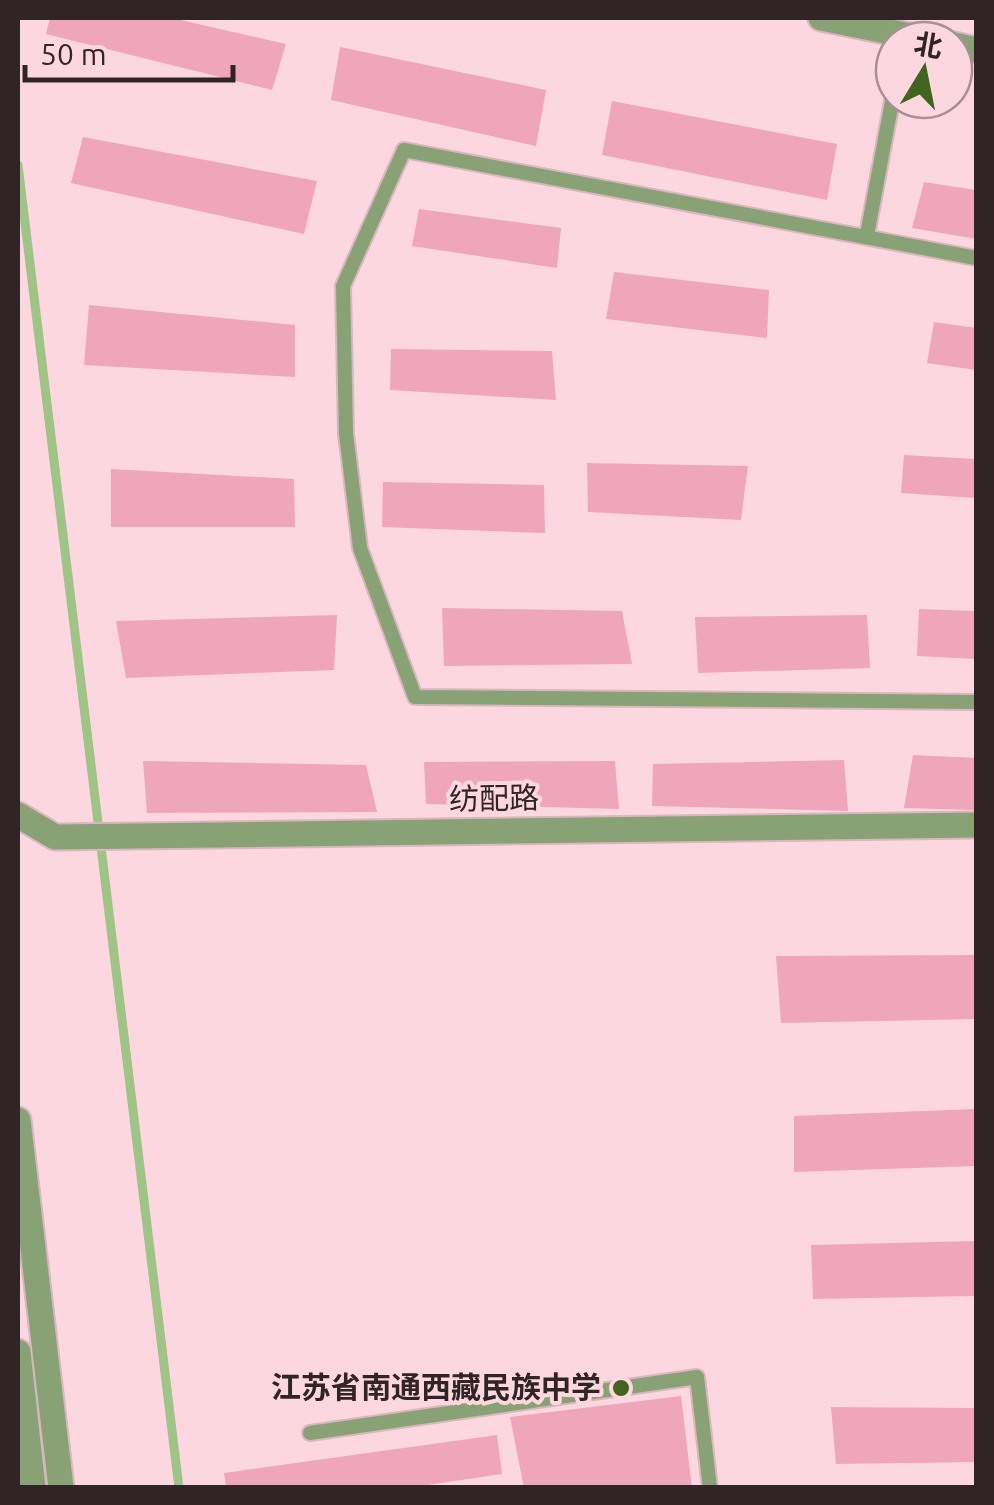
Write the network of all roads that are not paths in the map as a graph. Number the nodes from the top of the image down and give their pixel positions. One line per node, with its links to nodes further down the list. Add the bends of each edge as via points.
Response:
1 (821, 18): 2 (street)
2 (874, 30)
3 (889, 120): 4 (lane)
4 (868, 235): 5 (lane); 6 (lane, via 404,150 343,286 346,434 360,548 415,697)
5 (976, 258)
6 (976, 702)
7 (18, 815): 8 (street, 纺配路, via 55,837)
8 (976, 825)
9 (18, 1120): 13 (street)
10 (18, 1352): 12 (street)
11 (310, 1432): 14 (lane, via 698,1377)
12 (33, 1488)
13 (62, 1488)
14 (710, 1488)

